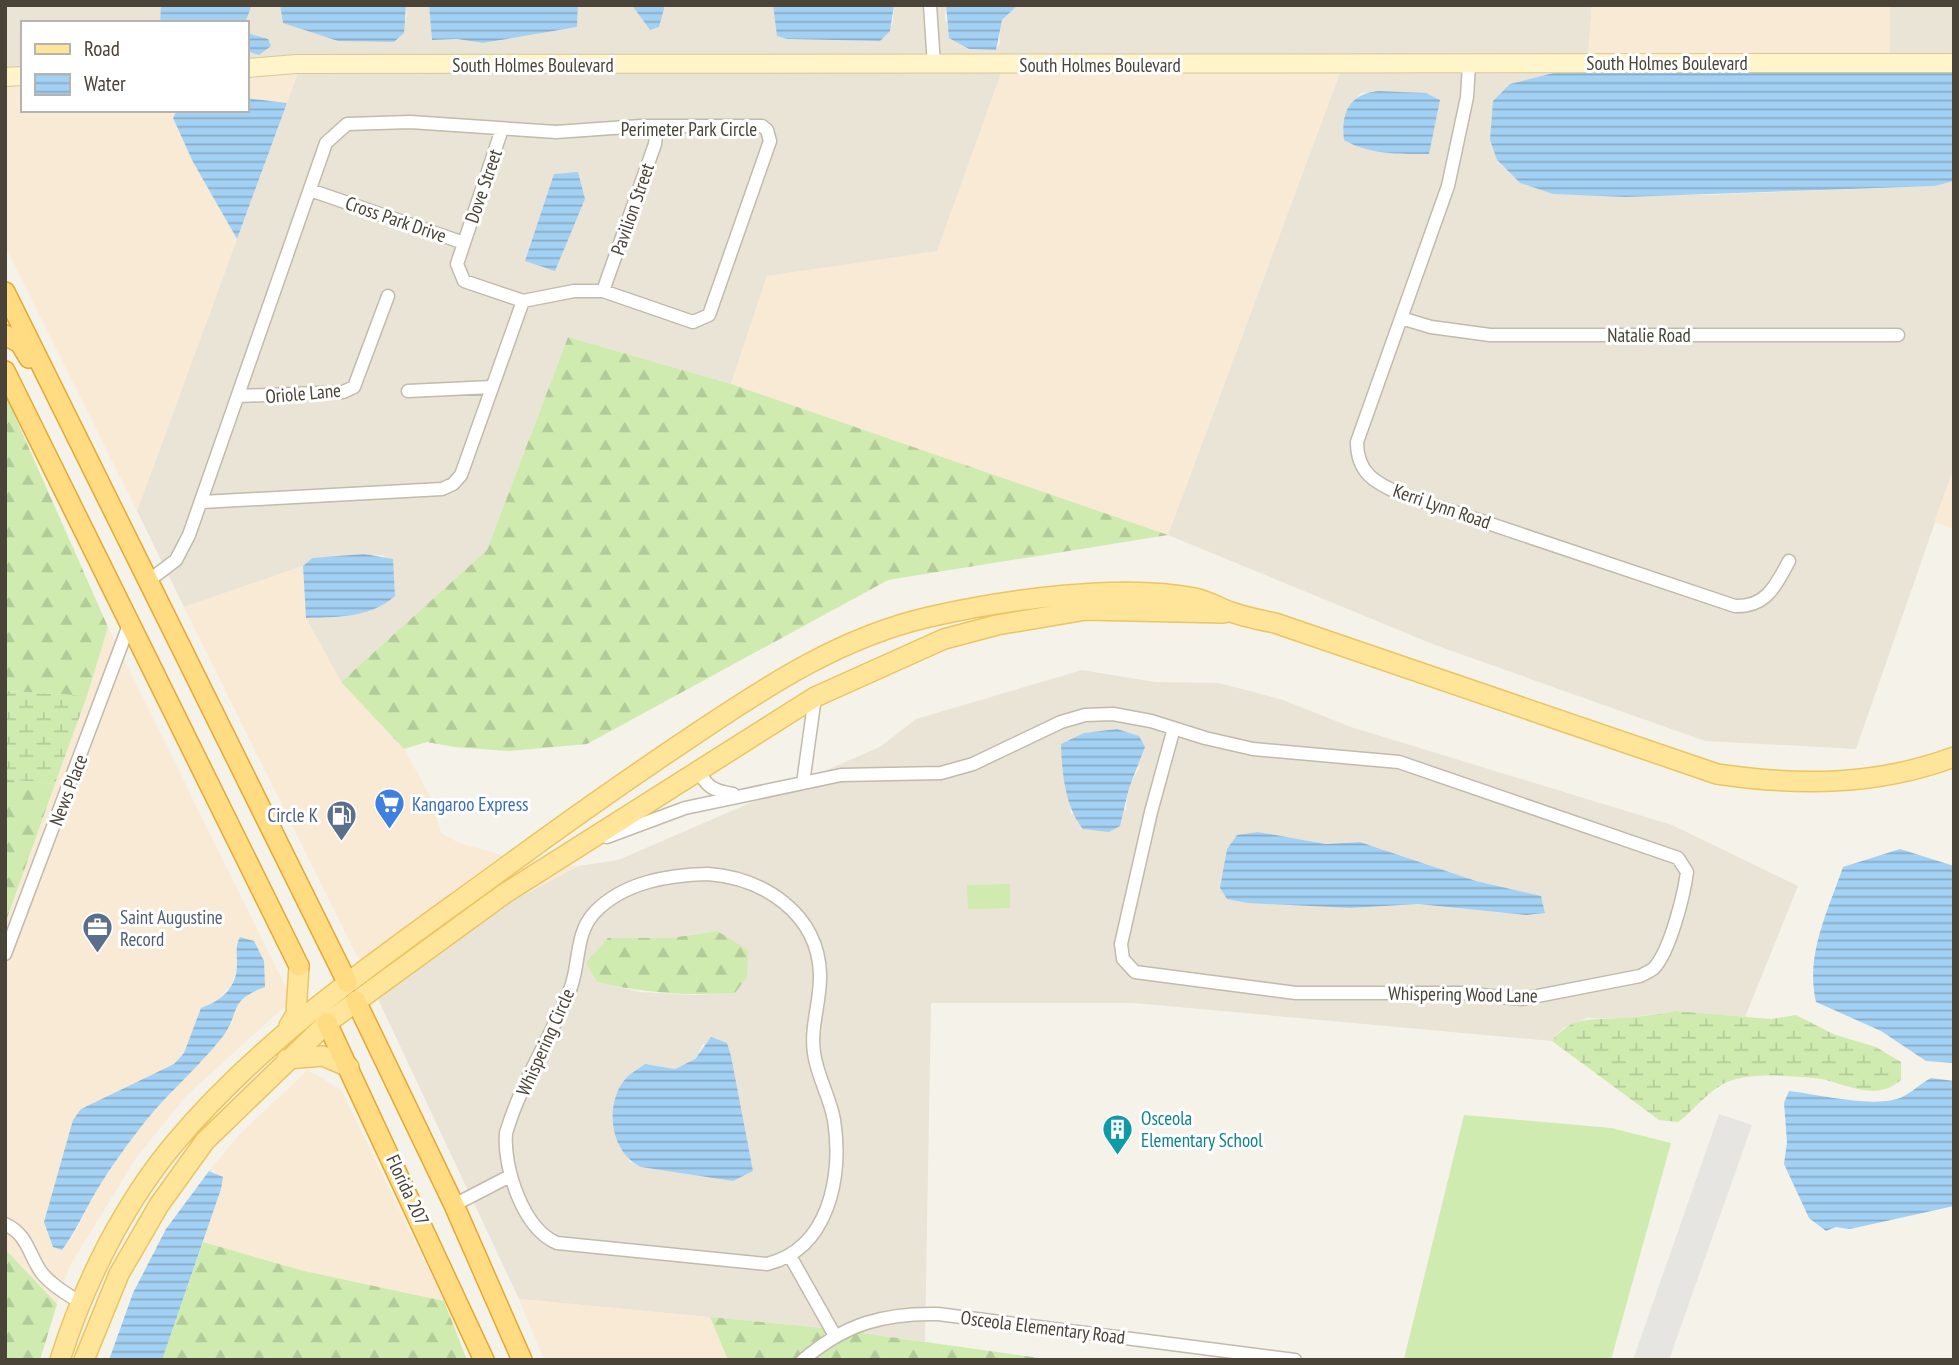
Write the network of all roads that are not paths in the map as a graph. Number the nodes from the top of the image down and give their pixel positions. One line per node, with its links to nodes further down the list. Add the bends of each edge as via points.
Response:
1 (930, 5): 4 (street)
2 (1954, 63): 3 (main road, South Holmes Boulevard)
3 (1469, 64): 4 (main road, South Holmes Boulevard); 14 (street, Kerri Lynn Road, via 1467,97 1448,186)
4 (934, 65): 5 (main road, South Holmes Boulevard, via 296,64)
5 (248, 68)
6 (657, 126): 7 (street, Perimeter Park Circle, via 556,132); 10 (street, Pavilion Street, via 655,144); 10 (street, Perimeter Park Circle, via 761,126 770,141 709,315 693,322)
7 (502, 129): 8 (street, Perimeter Park Circle, via 410,122 347,124 326,143); 9 (street, Dove Street)
8 (310, 190): 9 (street, Cross Park Drive); 22 (street, Perimeter Park Circle)
9 (464, 243): 13 (street, Cross Park Drive, via 457,264 464,281)
10 (603, 290): 13 (street, Perimeter Park Circle)
11 (5, 292): 15 (highway)
12 (388, 296): 22 (street, Oriole Lane, via 354,387 343,392)
13 (523, 301): 20 (street)
14 (1401, 318): 17 (street, Natalie Road, via 1490,335); 24 (street, Kerri Lynn Road, via 1357,442 1359,464 1371,478 1401,494 1735,606 1756,604 1768,596)
15 (11, 319): 19 (highway)
16 (5, 335): 19 (highway, via 20,343 34,372)
17 (1898, 335)
18 (5, 371): 27 (highway)
19 (49, 381): 25 (highway)
20 (492, 387): 21 (street); 23 (street, via 461,475 442,489)
21 (408, 391)
22 (239, 396): 23 (street, Perimeter Park Circle)
23 (202, 502): 25 (street, Perimeter Park Circle, via 181,552)
24 (1789, 561)
25 (148, 582): 38 (highway)
26 (1232, 612): 28 (main road, via 1197,598 1083,592 928,617 841,646); 29 (main road, via 1086,610 998,625 944,639); 31 (main road, via 1717,774 1765,781 1872,780)
27 (129, 625): 36 (street, News Place); 37 (highway)
28 (808, 663): 29 (main road, via 818,676); 38 (main road, via 608,792)
29 (815, 697): 32 (main road); 33 (street)
30 (1174, 728): 30 (street, Whispering Wood Lane, via 1262,750 1399,762 1678,858 1687,872 1684,893 1665,946 1655,967 1640,976 1522,999 1461,993 1296,993 1135,972 1123,959 1121,944); 33 (street, Whispering Wood Lane, via 1113,714 1085,715 973,764 941,773 841,775)
31 (1954, 757)
32 (699, 768): 34 (street, via 702,779 716,792); 35 (main road)
33 (803, 783): 34 (street, Whispering Wood Lane)
34 (744, 795): 35 (street, Whispering Wood Lane, via 685,808)
35 (568, 853): 39 (main road)
36 (5, 954)
37 (299, 966): 40 (main road); 42 (main road, via 296,1014)
38 (347, 982): 39 (main road); 40 (main road)
39 (356, 1001): 41 (main road); 46 (highway)
40 (318, 1005): 41 (main road); 42 (main road)
41 (327, 1023): 43 (main road); 44 (highway, Florida 207)
42 (287, 1030): 49 (main road, via 232,1080 171,1147 121,1223)
43 (287, 1059): 44 (main road, via 323,1056); 53 (main road, via 231,1112 179,1173 119,1274)
44 (349, 1067): 54 (highway, Florida 207)
45 (510, 1176): 46 (street); 48 (street, Whispering Circle, via 532,1223 557,1243 752,1264); 48 (street, Whispering Circle, via 505,1147 510,1121 571,986 581,935 592,915 628,890 658,879 708,874 744,880 774,895 799,917 815,943 819,960 813,1038 833,1118 834,1183 822,1219 806,1245)
46 (454, 1205): 55 (highway)
47 (5, 1224): 49 (street, via 22,1236 53,1284)
48 (790, 1256): 50 (street)
49 (81, 1303): 51 (main road); 52 (main road, via 89,1315)
50 (834, 1334): 56 (street, Osceola Elementary Road); 57 (street, Osceola Elementary Road, via 893,1316 938,1314)
51 (60, 1360)
52 (75, 1360)
53 (84, 1360)
54 (484, 1360)
55 (522, 1360)
56 (803, 1360)
57 (1295, 1360)

